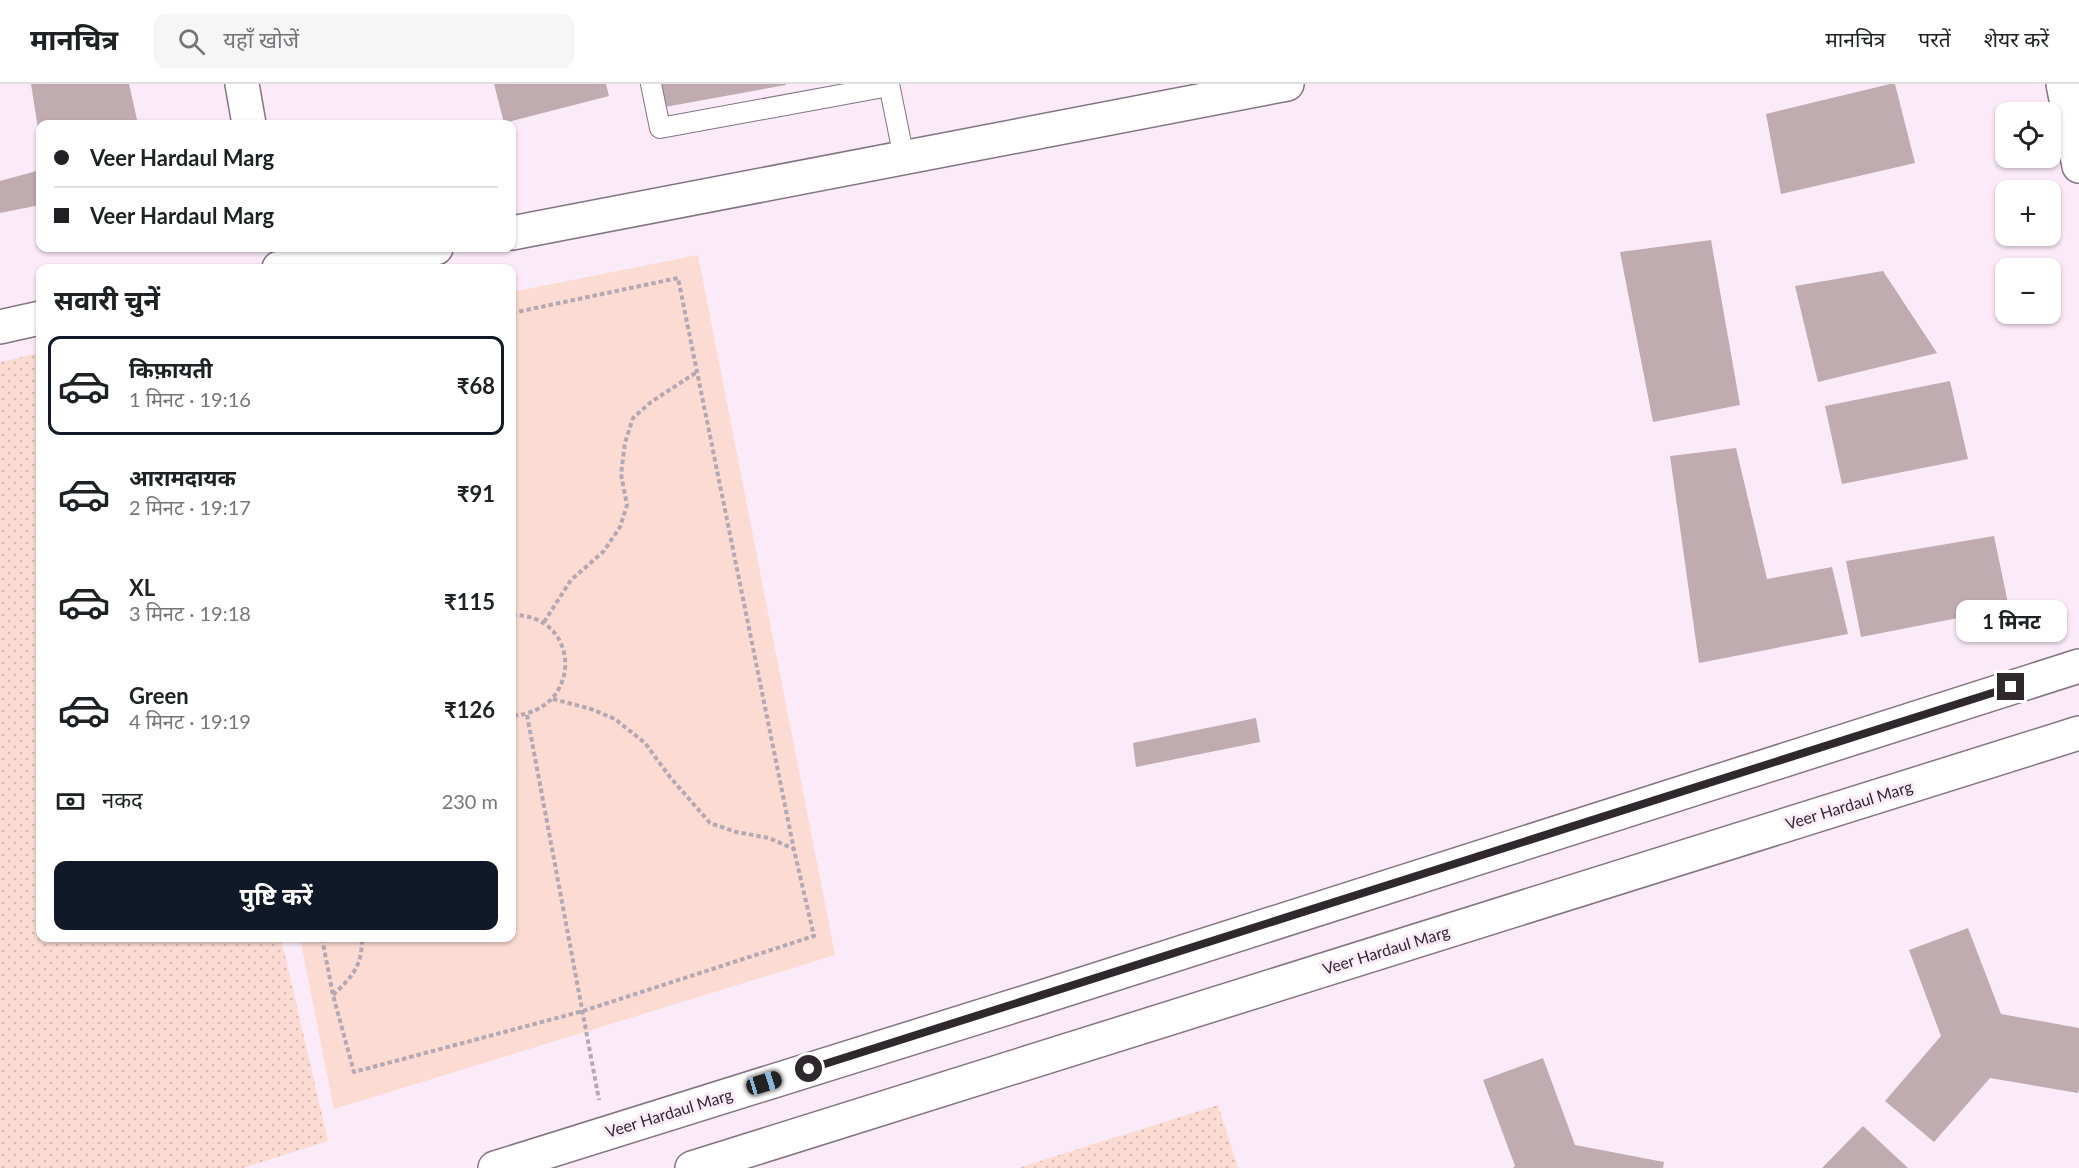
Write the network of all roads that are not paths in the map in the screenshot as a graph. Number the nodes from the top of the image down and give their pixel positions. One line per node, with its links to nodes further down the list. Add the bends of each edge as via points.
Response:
1 (242, 84): 6 (street)
2 (651, 84): 5 (lane, via 660,128)
3 (1287, 84): 7 (street)
4 (2063, 84): 8 (street)
5 (889, 85): 7 (lane)
6 (248, 120)
7 (904, 158): 9 (street)
8 (2079, 166)
9 (516, 232)
10 (405, 252): 11 (street)
11 (310, 264)
12 (36, 319): 13 (street)
13 (0, 327)
14 (2079, 666): 16 (street, Veer Hardaul Marg)
15 (2079, 733): 17 (street, Veer Hardaul Marg)
16 (495, 1168)
17 (692, 1168)

